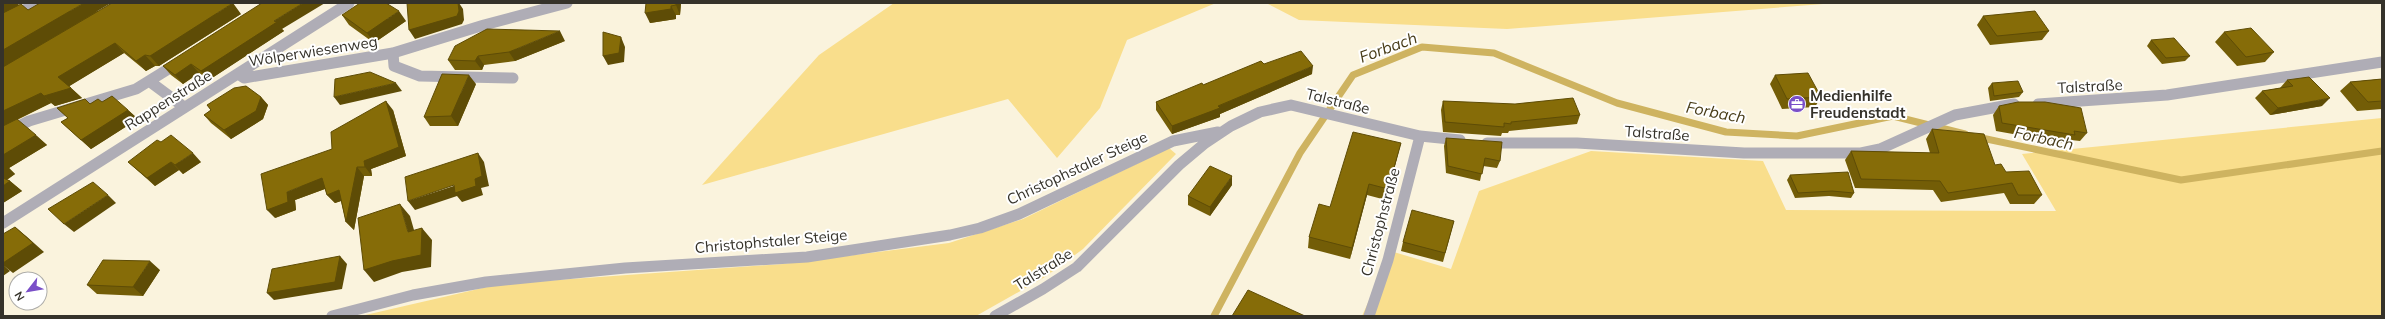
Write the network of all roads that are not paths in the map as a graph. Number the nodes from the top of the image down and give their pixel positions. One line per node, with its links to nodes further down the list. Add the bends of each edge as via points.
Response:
1 (37, 3): 4 (street)
2 (349, 3): 8 (street, Rappenstraße)
3 (566, 3): 5 (street, Wölperwiesenweg)
4 (3, 22)
5 (393, 53): 8 (street, Wölperwiesenweg, via 244,78); 9 (street, Wölperwiesenweg, via 394,66 420,76)
6 (187, 57): 10 (street)
7 (2382, 62): 14 (street, Talstraße, via 2170,96 2092,103 2011,104 1955,115 1880,149 1861,153 1744,153 1577,143 1475,142)
8 (238, 74): 11 (street, Rappenstraße)
9 (513, 78)
10 (149, 81): 11 (street); 13 (street, via 136,89 29,121)
11 (184, 107): 15 (street, Rappenstraße)
12 (1220, 132): 14 (street, Talstraße, via 1258,113 1277,106 1291,105); 16 (street, Christophstaler Steige, via 1173,141 1019,214 980,228 950,235 807,257 625,268 486,282 414,295); 17 (street, Talstraße, via 1156,186 1146,200 1087,259 1054,282)
13 (3, 134)
14 (1420, 136): 18 (street, Christophstraße, via 1388,260)
15 (3, 223)
16 (332, 316)
17 (995, 316)
18 (1369, 316)

